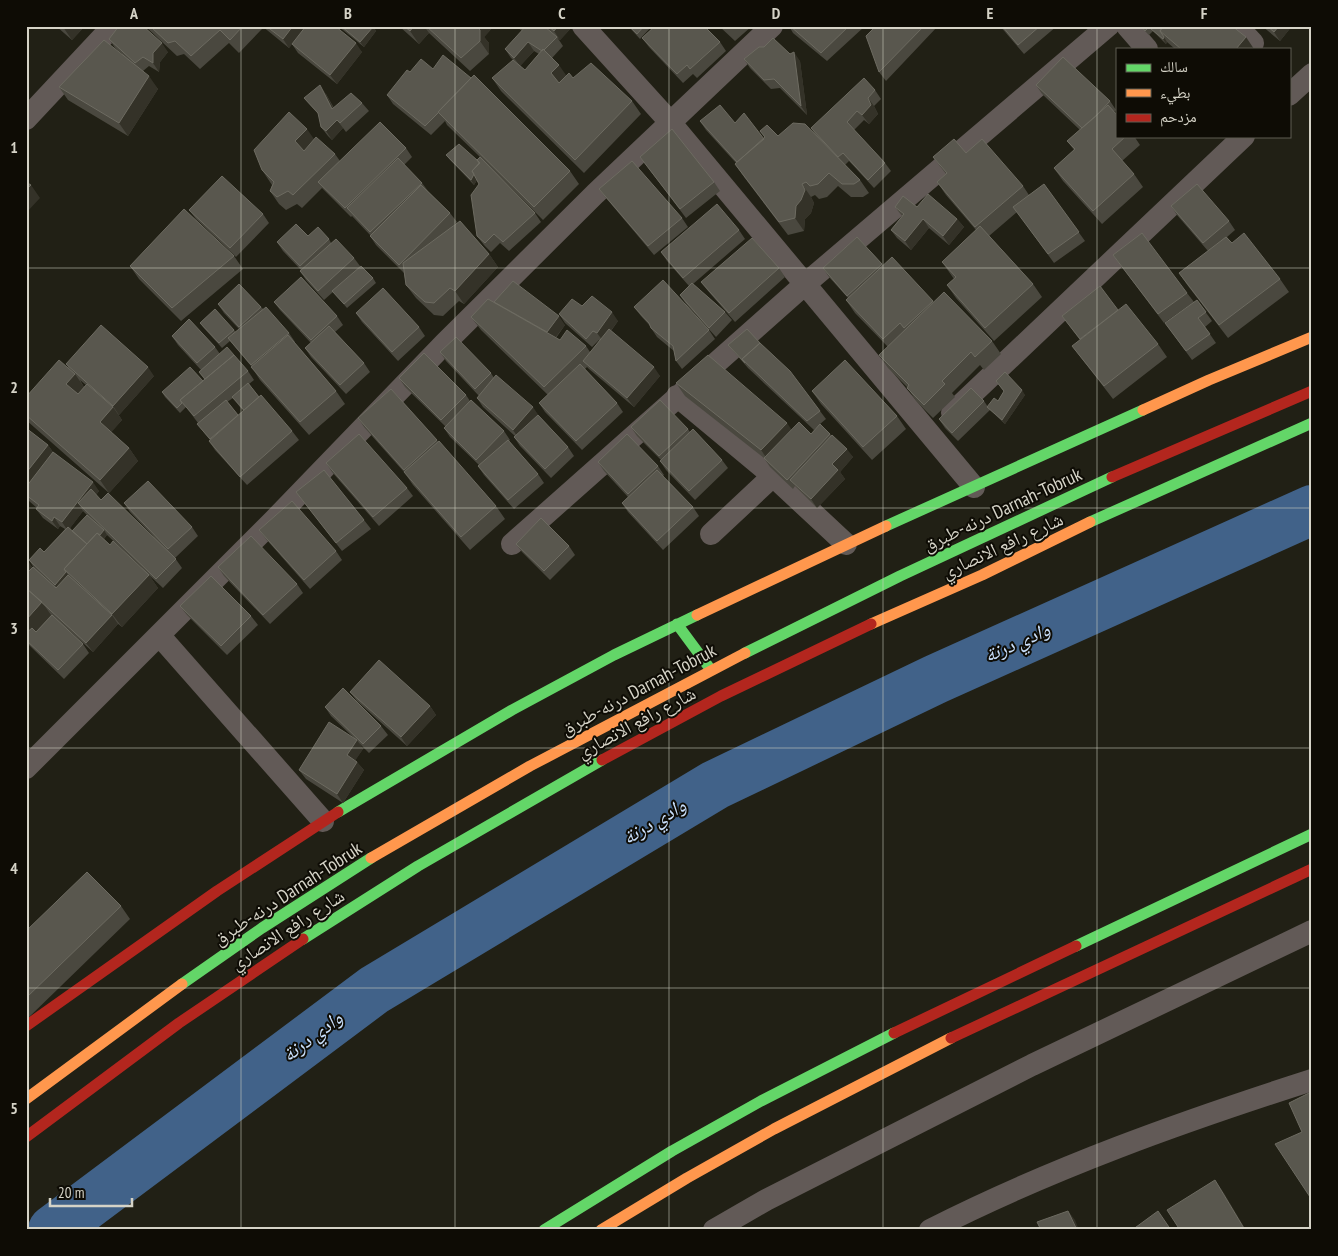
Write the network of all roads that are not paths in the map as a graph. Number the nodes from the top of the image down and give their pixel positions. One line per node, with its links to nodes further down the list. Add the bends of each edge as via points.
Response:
1 (113, 26): 11 (street)
2 (583, 26): 12 (street)
3 (772, 26): 12 (street)
4 (1108, 26): 14 (street)
5 (1127, 26): 8 (street)
6 (1236, 26): 7 (street)
7 (1253, 43)
8 (1146, 48)
9 (1312, 74): 10 (street)
10 (1290, 94)
11 (26, 119)
12 (670, 122): 14 (street); 26 (street, via 444,343)
13 (1234, 139): 19 (street)
14 (804, 285): 17 (street); 19 (street)
15 (1312, 337): 21 (street)
16 (1312, 391): 27 (street, درنه-طبرق Darnah-Tobruk, via 1113,476)
17 (677, 396): 20 (street); 23 (street)
18 (1312, 423): 36 (street, شارع رافع الانصاري, via 776,669 564,781 445,849 214,998)
19 (929, 434): 21 (street)
20 (773, 476): 22 (street); 24 (street)
21 (974, 487): 24 (street)
22 (711, 534)
23 (512, 544)
24 (846, 544): 25 (street)
25 (677, 624): 27 (street); 29 (street, via 614,654 512,710)
26 (159, 635): 28 (street); 29 (street)
27 (711, 670): 35 (street, درنه-طبرق Darnah-Tobruk, via 409,835 297,905 188,979)
28 (26, 768)
29 (323, 821): 33 (street)
30 (1312, 834): 37 (street, via 852,1054 672,1151)
31 (1312, 869): 38 (street, via 883,1071 702,1169)
32 (1312, 931): 39 (street, via 1032,1065 766,1200)
33 (26, 1026)
34 (1312, 1080): 40 (street, via 1142,1138)
35 (26, 1099)
36 (26, 1137)
37 (544, 1230)
38 (601, 1230)
39 (714, 1230)
40 (930, 1230)

